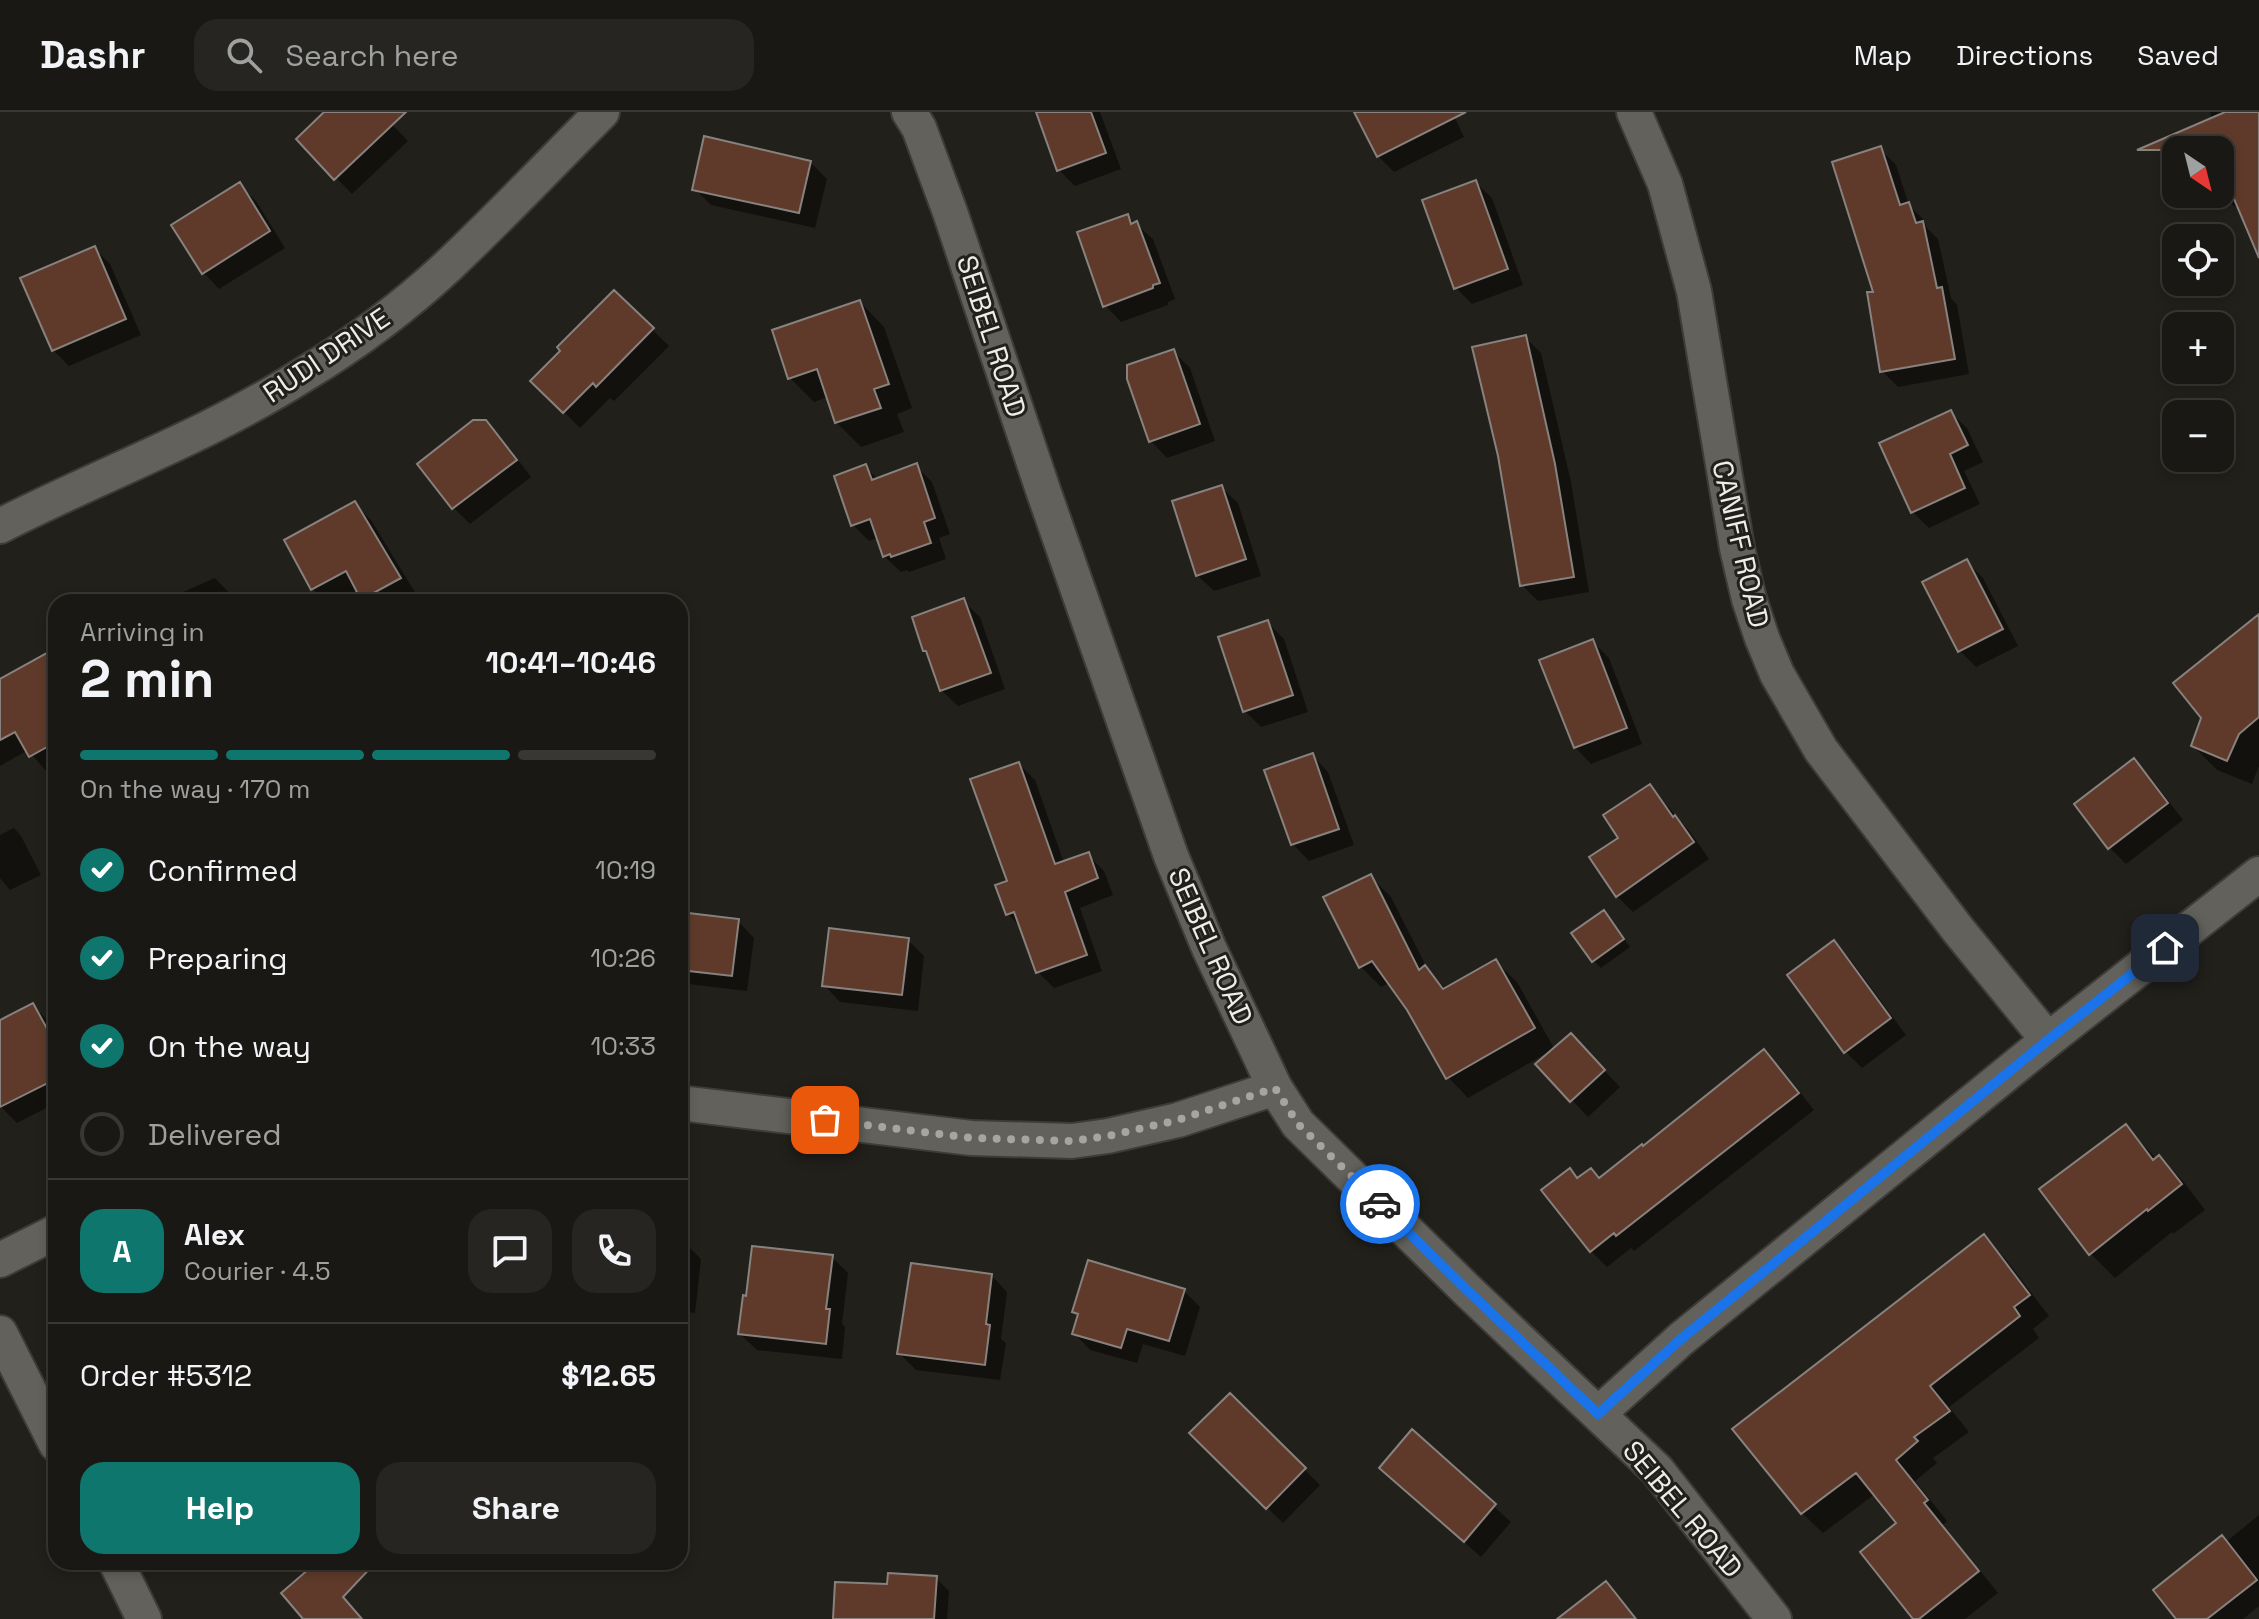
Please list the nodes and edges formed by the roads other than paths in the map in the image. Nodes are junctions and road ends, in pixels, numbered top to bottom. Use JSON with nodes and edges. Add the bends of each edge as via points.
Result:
{"nodes":[{"id":1,"x":602,"y":112,"type":"edge"},
{"id":2,"x":909,"y":112,"type":"edge"},
{"id":3,"x":1634,"y":112,"type":"edge"},
{"id":4,"x":0,"y":526,"type":"edge"},
{"id":5,"x":2259,"y":874,"type":"edge"},
{"id":6,"x":2048,"y":1040,"type":"junction"},
{"id":7,"x":1275,"y":1088,"type":"junction"},
{"id":8,"x":688,"y":1104,"type":"edge"},
{"id":9,"x":48,"y":1236,"type":"edge"},
{"id":10,"x":0,"y":1260,"type":"edge"},
{"id":11,"x":0,"y":1333,"type":"edge"},
{"id":12,"x":1598,"y":1414,"type":"junction"},
{"id":13,"x":48,"y":1428,"type":"edge"},
{"id":14,"x":120,"y":1570,"type":"edge"},
{"id":15,"x":144,"y":1619,"type":"edge"},
{"id":16,"x":1774,"y":1619,"type":"edge"}],
"edges":[{"from":1,"to":4,"type":"street","name":"RUDI DRIVE","via":[[446,268],[358,339],[227,418]]},
{"from":2,"to":7,"type":"street","name":"SEIBEL ROAD","via":[[950,212],[1171,856]]},
{"from":3,"to":6,"type":"street","name":"CANIFF ROAD","via":[[1665,184],[1694,291],[1737,548],[1753,612],[1777,674],[1821,750]]},
{"from":5,"to":6,"type":"street"},
{"from":6,"to":12,"type":"street","via":[[1681,1339]]},
{"from":7,"to":8,"type":"street","via":[[1178,1120],[1072,1141],[971,1138]]},
{"from":7,"to":12,"type":"street","name":"SEIBEL ROAD","via":[[1298,1124]]},
{"from":9,"to":10,"type":"street"},
{"from":11,"to":13,"type":"street"},
{"from":12,"to":16,"type":"street","name":"SEIBEL ROAD","via":[[1657,1470]]},
{"from":14,"to":15,"type":"street"}]}
